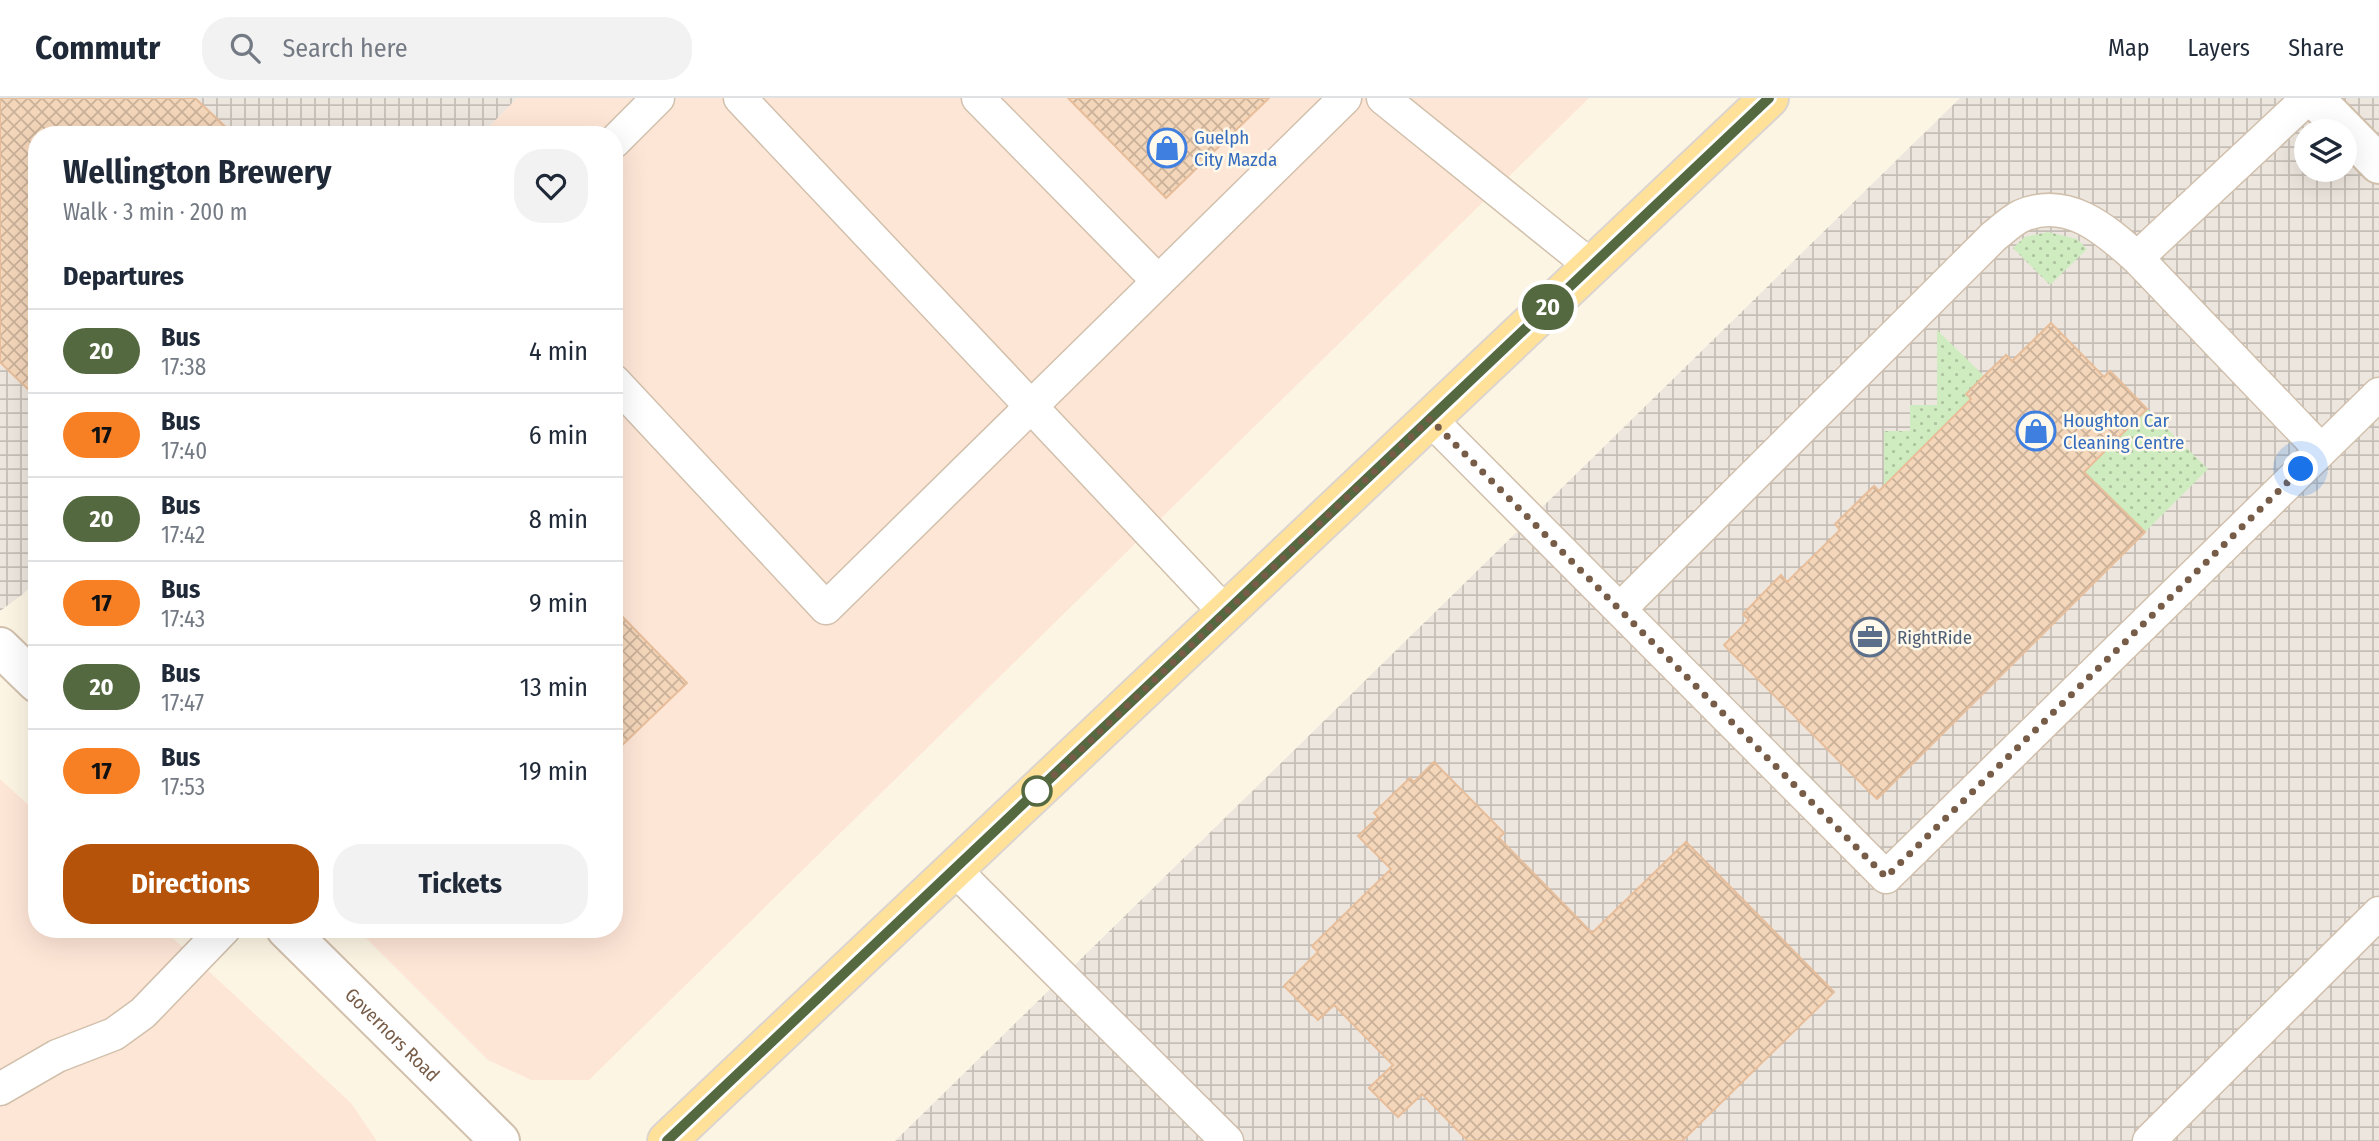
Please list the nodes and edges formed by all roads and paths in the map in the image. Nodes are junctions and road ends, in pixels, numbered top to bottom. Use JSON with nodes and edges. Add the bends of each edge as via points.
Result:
{"nodes":[{"id":1,"x":658,"y":98,"type":"edge"},
{"id":2,"x":740,"y":98,"type":"edge"},
{"id":3,"x":978,"y":98,"type":"edge"},
{"id":4,"x":1345,"y":98,"type":"edge"},
{"id":5,"x":1383,"y":98,"type":"edge"},
{"id":6,"x":1769,"y":98,"type":"edge"},
{"id":7,"x":2308,"y":98,"type":"edge"},
{"id":8,"x":2314,"y":98,"type":"edge"},
{"id":9,"x":623,"y":133,"type":"edge"},
{"id":10,"x":2379,"y":164,"type":"edge"},
{"id":11,"x":2137,"y":258,"type":"junction"},
{"id":12,"x":1591,"y":266,"type":"junction"},
{"id":13,"x":1158,"y":281,"type":"junction"},
{"id":14,"x":623,"y":391,"type":"edge"},
{"id":15,"x":2379,"y":394,"type":"edge"},
{"id":16,"x":1031,"y":406,"type":"junction"},
{"id":17,"x":1430,"y":419,"type":"junction"},
{"id":18,"x":2321,"y":450,"type":"junction"},
{"id":19,"x":1620,"y":609,"type":"junction"},
{"id":20,"x":1225,"y":612,"type":"junction"},
{"id":21,"x":0,"y":647,"type":"edge"},
{"id":22,"x":28,"y":674,"type":"edge"},
{"id":23,"x":954,"y":869,"type":"junction"},
{"id":24,"x":2379,"y":913,"type":"edge"},
{"id":25,"x":215,"y":938,"type":"edge"},
{"id":26,"x":295,"y":938,"type":"edge"},
{"id":27,"x":0,"y":1089,"type":"edge"},
{"id":28,"x":500,"y":1141,"type":"edge"},
{"id":29,"x":667,"y":1141,"type":"edge"},
{"id":30,"x":1227,"y":1141,"type":"edge"},
{"id":31,"x":2149,"y":1141,"type":"edge"}],
"edges":[{"from":1,"to":9,"type":"lane"},
{"from":2,"to":16,"type":"lane"},
{"from":3,"to":13,"type":"lane"},
{"from":4,"to":13,"type":"lane"},
{"from":5,"to":12,"type":"lane"},
{"from":6,"to":12,"type":"main road"},
{"from":7,"to":11,"type":"lane"},
{"from":8,"to":10,"type":"street"},
{"from":11,"to":18,"type":"lane"},
{"from":11,"to":19,"type":"lane","via":[[2106,230],[2080,216],[2050,210],[2020,216],[1994,236]]},
{"from":12,"to":17,"type":"main road"},
{"from":13,"to":16,"type":"lane"},
{"from":14,"to":16,"type":"lane","via":[[825,608]]},
{"from":15,"to":18,"type":"lane"},
{"from":16,"to":20,"type":"lane"},
{"from":17,"to":19,"type":"lane"},
{"from":17,"to":20,"type":"main road"},
{"from":18,"to":19,"type":"lane","via":[[1886,877]]},
{"from":20,"to":23,"type":"main road"},
{"from":21,"to":22,"type":"street"},
{"from":23,"to":29,"type":"main road"},
{"from":23,"to":30,"type":"lane"},
{"from":24,"to":31,"type":"lane"},
{"from":25,"to":27,"type":"lane","via":[[143,1013],[114,1034],[57,1056]]},
{"from":26,"to":28,"type":"street","name":"Governors Road"}]}
